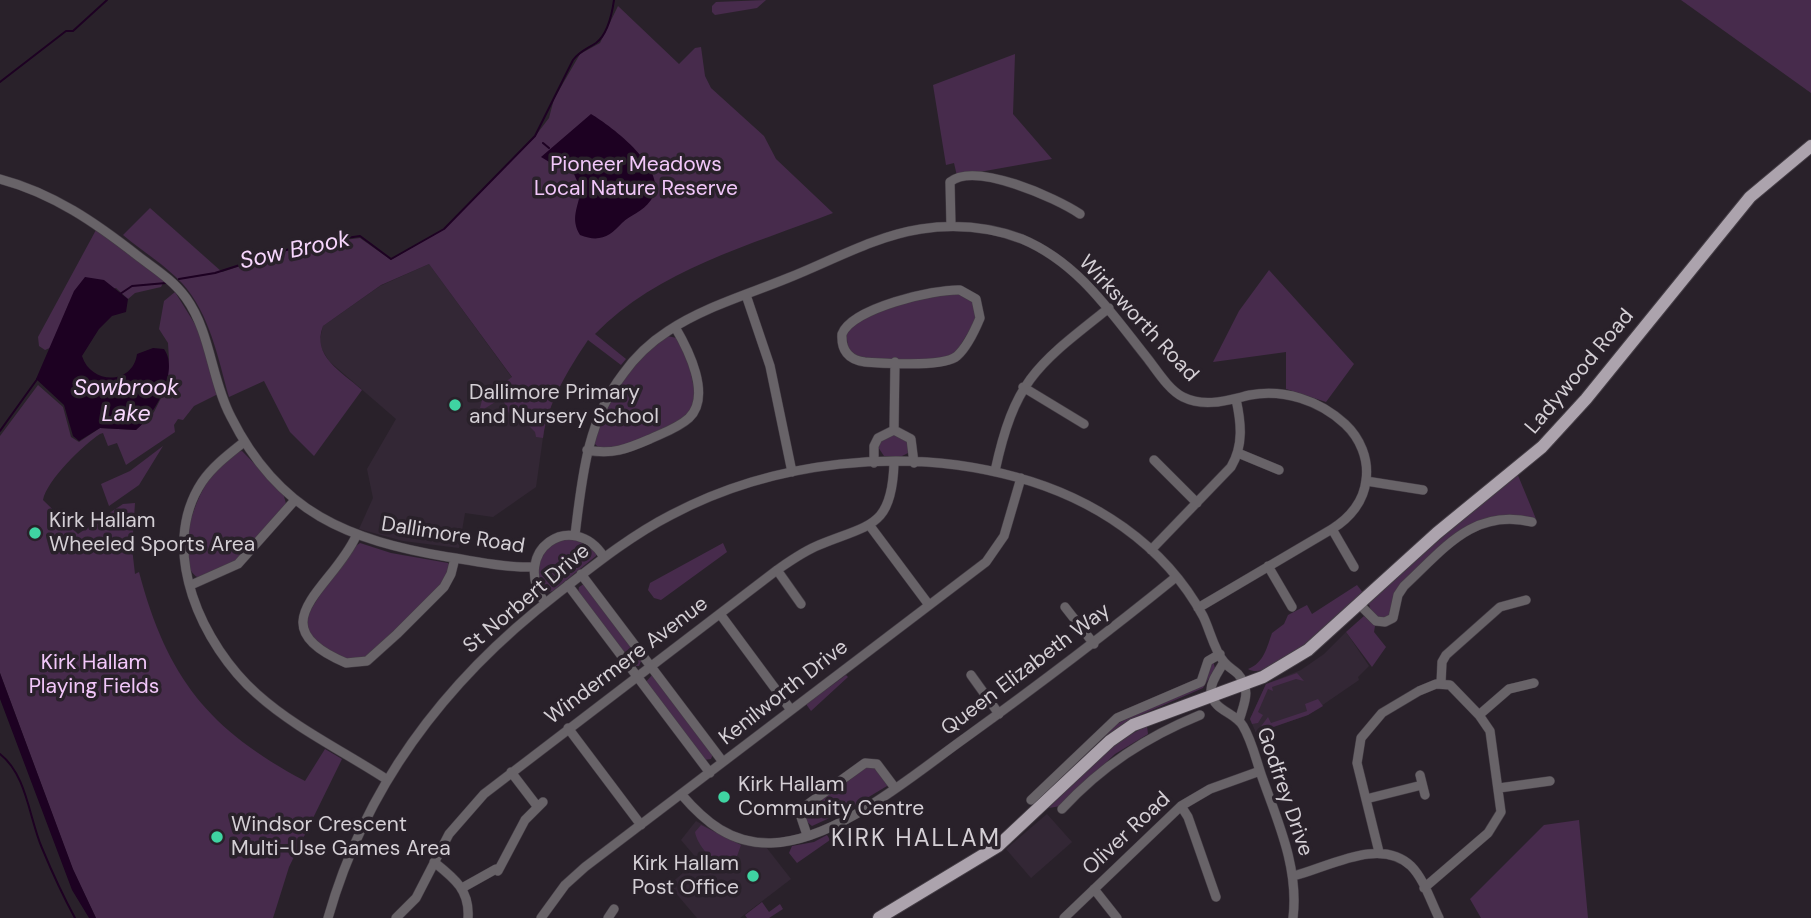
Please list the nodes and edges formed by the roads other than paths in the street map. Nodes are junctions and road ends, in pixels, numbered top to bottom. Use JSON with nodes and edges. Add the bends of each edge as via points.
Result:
{"nodes":[{"id":1,"x":1811,"y":146,"type":"edge"},
{"id":2,"x":0,"y":179,"type":"edge"},
{"id":3,"x":1080,"y":214,"type":"dead end"},
{"id":4,"x":951,"y":226,"type":"junction"},
{"id":5,"x":746,"y":295,"type":"junction"},
{"id":6,"x":1108,"y":308,"type":"junction"},
{"id":7,"x":675,"y":327,"type":"junction"},
{"id":8,"x":895,"y":362,"type":"junction"},
{"id":9,"x":1023,"y":387,"type":"junction"},
{"id":10,"x":1236,"y":399,"type":"junction"},
{"id":11,"x":1084,"y":424,"type":"dead end"},
{"id":12,"x":894,"y":430,"type":"junction"},
{"id":13,"x":244,"y":442,"type":"junction"},
{"id":14,"x":587,"y":450,"type":"junction"},
{"id":15,"x":1238,"y":453,"type":"junction"},
{"id":16,"x":1154,"y":460,"type":"dead end"},
{"id":17,"x":874,"y":463,"type":"junction"},
{"id":18,"x":894,"y":463,"type":"junction"},
{"id":19,"x":914,"y":463,"type":"junction"},
{"id":20,"x":1279,"y":470,"type":"dead end"},
{"id":21,"x":995,"y":471,"type":"junction"},
{"id":22,"x":792,"y":472,"type":"junction"},
{"id":23,"x":1021,"y":478,"type":"junction"},
{"id":24,"x":1366,"y":481,"type":"junction"},
{"id":25,"x":1423,"y":490,"type":"dead end"},
{"id":26,"x":295,"y":500,"type":"junction"},
{"id":27,"x":1197,"y":503,"type":"junction"},
{"id":28,"x":1532,"y":522,"type":"dead end"},
{"id":29,"x":870,"y":526,"type":"junction"},
{"id":30,"x":1332,"y":529,"type":"junction"},
{"id":31,"x":575,"y":535,"type":"junction"},
{"id":32,"x":356,"y":536,"type":"junction"},
{"id":33,"x":1151,"y":550,"type":"junction"},
{"id":34,"x":604,"y":557,"type":"junction"},
{"id":35,"x":455,"y":558,"type":"junction"},
{"id":36,"x":1268,"y":566,"type":"junction"},
{"id":37,"x":1354,"y":566,"type":"dead end"},
{"id":38,"x":532,"y":567,"type":"junction"},
{"id":39,"x":777,"y":570,"type":"junction"},
{"id":40,"x":581,"y":574,"type":"junction"},
{"id":41,"x":1176,"y":577,"type":"junction"},
{"id":42,"x":191,"y":584,"type":"junction"},
{"id":43,"x":568,"y":584,"type":"junction"},
{"id":44,"x":1526,"y":600,"type":"dead end"},
{"id":45,"x":545,"y":603,"type":"junction"},
{"id":46,"x":802,"y":604,"type":"dead end"},
{"id":47,"x":1359,"y":604,"type":"junction"},
{"id":48,"x":929,"y":606,"type":"junction"},
{"id":49,"x":1065,"y":607,"type":"dead end"},
{"id":50,"x":1292,"y":607,"type":"dead end"},
{"id":51,"x":1198,"y":608,"type":"junction"},
{"id":52,"x":720,"y":614,"type":"junction"},
{"id":53,"x":1094,"y":644,"type":"junction"},
{"id":54,"x":1222,"y":658,"type":"junction"},
{"id":55,"x":650,"y":666,"type":"junction"},
{"id":56,"x":971,"y":675,"type":"dead end"},
{"id":57,"x":637,"y":676,"type":"junction"},
{"id":58,"x":1441,"y":683,"type":"junction"},
{"id":59,"x":1534,"y":683,"type":"dead end"},
{"id":60,"x":1245,"y":684,"type":"junction"},
{"id":61,"x":1212,"y":695,"type":"junction"},
{"id":62,"x":791,"y":710,"type":"junction"},
{"id":63,"x":999,"y":714,"type":"junction"},
{"id":64,"x":1479,"y":715,"type":"junction"},
{"id":65,"x":1153,"y":716,"type":"junction"},
{"id":66,"x":1197,"y":720,"type":"dead end"},
{"id":67,"x":1240,"y":721,"type":"junction"},
{"id":68,"x":568,"y":727,"type":"junction"},
{"id":69,"x":1161,"y":732,"type":"junction"},
{"id":70,"x":723,"y":762,"type":"junction"},
{"id":71,"x":1260,"y":771,"type":"junction"},
{"id":72,"x":511,"y":772,"type":"junction"},
{"id":73,"x":710,"y":773,"type":"junction"},
{"id":74,"x":1420,"y":775,"type":"dead end"},
{"id":75,"x":386,"y":779,"type":"junction"},
{"id":76,"x":1550,"y":781,"type":"dead end"},
{"id":77,"x":895,"y":788,"type":"junction"},
{"id":78,"x":1499,"y":788,"type":"junction"},
{"id":79,"x":681,"y":794,"type":"junction"},
{"id":80,"x":1033,"y":795,"type":"dead end"},
{"id":81,"x":1366,"y":799,"type":"junction"},
{"id":82,"x":1181,"y":806,"type":"junction"},
{"id":83,"x":1067,"y":807,"type":"dead end"},
{"id":84,"x":640,"y":825,"type":"junction"},
{"id":85,"x":807,"y":835,"type":"junction"},
{"id":86,"x":1379,"y":852,"type":"junction"},
{"id":87,"x":434,"y":862,"type":"junction"},
{"id":88,"x":1293,"y":876,"type":"junction"},
{"id":89,"x":462,"y":888,"type":"junction"},
{"id":90,"x":1424,"y":888,"type":"junction"},
{"id":91,"x":1094,"y":889,"type":"junction"},
{"id":92,"x":1211,"y":893,"type":"dead end"},
{"id":93,"x":614,"y":909,"type":"dead end"},
{"id":94,"x":328,"y":918,"type":"edge"},
{"id":95,"x":396,"y":918,"type":"edge"},
{"id":96,"x":468,"y":918,"type":"edge"},
{"id":97,"x":541,"y":918,"type":"edge"},
{"id":98,"x":608,"y":918,"type":"edge"},
{"id":99,"x":879,"y":918,"type":"edge"},
{"id":100,"x":1064,"y":918,"type":"edge"},
{"id":101,"x":1117,"y":918,"type":"edge"},
{"id":102,"x":1293,"y":918,"type":"edge"},
{"id":103,"x":1439,"y":918,"type":"edge"}],
"edges":[{"from":1,"to":47,"type":"main road","name":"Ladywood Road","via":[[1750,197],[1542,447],[1476,499]]},
{"from":2,"to":13,"type":"street","name":"Dallimore Road","via":[[90,219],[175,285],[203,331],[223,398]]},
{"from":3,"to":4,"type":"street","via":[[1052,192],[1014,183],[953,179]]},
{"from":4,"to":5,"type":"street","name":"Wirksworth Road","via":[[902,233]]},
{"from":4,"to":6,"type":"street","name":"Wirksworth Road","via":[[998,232],[1041,249],[1072,270]]},
{"from":5,"to":7,"type":"street","name":"Wirksworth Road"},
{"from":5,"to":22,"type":"street","via":[[770,366]]},
{"from":6,"to":9,"type":"street","via":[[1047,358]]},
{"from":6,"to":10,"type":"street","name":"Wirksworth Road","via":[[1177,393],[1205,402]]},
{"from":7,"to":14,"type":"street","name":"Wirksworth Road","via":[[643,351],[621,376],[600,412]]},
{"from":7,"to":14,"type":"street","via":[[689,355],[697,389],[691,415],[674,428],[619,452]]},
{"from":8,"to":8,"type":"street","via":[[850,358],[842,345],[846,327],[929,293],[960,290],[976,299],[980,318],[956,356],[938,362]]},
{"from":8,"to":12,"type":"street"},
{"from":9,"to":11,"type":"street"},
{"from":9,"to":21,"type":"street","via":[[1008,420]]},
{"from":10,"to":15,"type":"street","via":[[1241,431]]},
{"from":10,"to":24,"type":"street","name":"Wirksworth Road","via":[[1262,394],[1292,396],[1329,411],[1355,435],[1364,456]]},
{"from":12,"to":17,"type":"street","via":[[878,438]]},
{"from":12,"to":19,"type":"street","via":[[911,439]]},
{"from":13,"to":26,"type":"street","name":"Dallimore Road"},
{"from":13,"to":42,"type":"street","via":[[209,473],[190,506],[184,540]]},
{"from":14,"to":31,"type":"street","name":"Wirksworth Road"},
{"from":15,"to":20,"type":"street"},
{"from":15,"to":27,"type":"street","via":[[1227,472]]},
{"from":16,"to":27,"type":"street"},
{"from":17,"to":18,"type":"street","name":"St Norbert Drive"},
{"from":17,"to":22,"type":"street","name":"St Norbert Drive"},
{"from":18,"to":19,"type":"street","name":"St Norbert Drive"},
{"from":18,"to":29,"type":"street","via":[[890,499]]},
{"from":19,"to":21,"type":"street","name":"St Norbert Drive"},
{"from":21,"to":23,"type":"street","name":"St Norbert Drive"},
{"from":22,"to":34,"type":"street","name":"St Norbert Drive","via":[[702,500]]},
{"from":23,"to":33,"type":"street","name":"St Norbert Drive","via":[[1082,500]]},
{"from":23,"to":48,"type":"street","name":"Kenilworth Drive","via":[[999,546],[986,562]]},
{"from":24,"to":25,"type":"street"},
{"from":24,"to":30,"type":"street","via":[[1356,508]]},
{"from":26,"to":32,"type":"street","name":"Dallimore Road"},
{"from":26,"to":42,"type":"street","via":[[238,564]]},
{"from":27,"to":33,"type":"street"},
{"from":28,"to":47,"type":"street","via":[[1492,519],[1460,535],[1404,586],[1389,621],[1376,621]]},
{"from":29,"to":39,"type":"street","name":"Windermere Avenue","via":[[818,546]]},
{"from":29,"to":48,"type":"street"},
{"from":30,"to":36,"type":"street"},
{"from":30,"to":37,"type":"street"},
{"from":31,"to":34,"type":"street","via":[[594,543]]},
{"from":31,"to":38,"type":"street","via":[[551,541]]},
{"from":32,"to":35,"type":"street","name":"Dallimore Road"},
{"from":32,"to":35,"type":"street","via":[[302,619],[302,629],[310,640],[346,663],[367,661],[397,634],[444,587]]},
{"from":33,"to":41,"type":"street","name":"St Norbert Drive"},
{"from":34,"to":40,"type":"street","name":"St Norbert Drive"},
{"from":35,"to":38,"type":"street","name":"Dallimore Road"},
{"from":36,"to":50,"type":"street"},
{"from":36,"to":51,"type":"street"},
{"from":38,"to":45,"type":"street","via":[[534,584]]},
{"from":39,"to":46,"type":"street"},
{"from":39,"to":52,"type":"street","name":"Windermere Avenue"},
{"from":40,"to":43,"type":"street","name":"St Norbert Drive"},
{"from":40,"to":55,"type":"street"},
{"from":41,"to":51,"type":"street","name":"St Norbert Drive"},
{"from":41,"to":53,"type":"street","name":"Queen Elizabeth Way"},
{"from":42,"to":75,"type":"street","via":[[202,619],[221,654],[256,693],[291,721]]},
{"from":43,"to":45,"type":"street","name":"St Norbert Drive"},
{"from":43,"to":57,"type":"street"},
{"from":44,"to":58,"type":"street","via":[[1503,605],[1446,655]]},
{"from":45,"to":75,"type":"street","name":"St Norbert Drive","via":[[464,675]]},
{"from":47,"to":60,"type":"main road","name":"Ladywood Road","via":[[1299,656]]},
{"from":48,"to":62,"type":"street","name":"Kenilworth Drive"},
{"from":49,"to":53,"type":"street"},
{"from":51,"to":54,"type":"street","name":"St Norbert Drive"},
{"from":52,"to":55,"type":"street","name":"Windermere Avenue"},
{"from":52,"to":62,"type":"street"},
{"from":53,"to":63,"type":"street","name":"Queen Elizabeth Way"},
{"from":54,"to":60,"type":"street","name":"St Norbert Drive"},
{"from":54,"to":61,"type":"street"},
{"from":54,"to":80,"type":"street","via":[[1208,661],[1201,682],[1114,720]]},
{"from":55,"to":57,"type":"street","name":"Windermere Avenue"},
{"from":55,"to":70,"type":"street"},
{"from":56,"to":63,"type":"street"},
{"from":57,"to":68,"type":"street","name":"Windermere Avenue"},
{"from":57,"to":73,"type":"street"},
{"from":58,"to":64,"type":"street","via":[[1457,690]]},
{"from":58,"to":81,"type":"street","via":[[1425,687],[1389,709],[1366,730],[1357,756]]},
{"from":59,"to":64,"type":"street","via":[[1509,689]]},
{"from":60,"to":61,"type":"main road","name":"Ladywood Road"},
{"from":60,"to":67,"type":"street","name":"Godfrey Drive","via":[[1248,690]]},
{"from":61,"to":65,"type":"main road","name":"Ladywood Road"},
{"from":61,"to":67,"type":"street","name":"Godfrey Drive","via":[[1220,708]]},
{"from":62,"to":70,"type":"street","name":"Kenilworth Drive"},
{"from":63,"to":77,"type":"street","name":"Queen Elizabeth Way"},
{"from":64,"to":78,"type":"street","via":[[1492,738]]},
{"from":65,"to":69,"type":"street"},
{"from":65,"to":99,"type":"main road","name":"Ladywood Road","via":[[1110,741],[998,846]]},
{"from":66,"to":69,"type":"street"},
{"from":67,"to":71,"type":"street","name":"Godfrey Drive"},
{"from":68,"to":72,"type":"street","name":"Windermere Avenue"},
{"from":68,"to":84,"type":"street"},
{"from":69,"to":83,"type":"street","via":[[1118,757]]},
{"from":70,"to":73,"type":"street","name":"Kenilworth Drive"},
{"from":71,"to":82,"type":"street","name":"Oliver Road","via":[[1210,789]]},
{"from":71,"to":88,"type":"street","name":"Godfrey Drive"},
{"from":72,"to":87,"type":"street","name":"Windermere Avenue","via":[[468,810]]},
{"from":72,"to":89,"type":"street","via":[[540,804],[497,869]]},
{"from":73,"to":79,"type":"street","name":"Kenilworth Drive"},
{"from":74,"to":81,"type":"street","via":[[1424,790]]},
{"from":75,"to":94,"type":"street","name":"St Norbert Drive","via":[[350,853]]},
{"from":76,"to":78,"type":"street"},
{"from":77,"to":85,"type":"street","name":"Queen Elizabeth Way"},
{"from":77,"to":85,"type":"street","via":[[877,764],[865,763],[804,807],[801,817]]},
{"from":78,"to":90,"type":"street","via":[[1501,812],[1495,825]]},
{"from":79,"to":84,"type":"street","name":"Kenilworth Drive"},
{"from":79,"to":85,"type":"street","name":"Queen Elizabeth Way","via":[[703,818],[733,836],[770,843]]},
{"from":81,"to":86,"type":"street"},
{"from":82,"to":91,"type":"street","name":"Oliver Road"},
{"from":82,"to":92,"type":"street"},
{"from":84,"to":97,"type":"street","name":"Kenilworth Drive","via":[[572,878]]},
{"from":86,"to":88,"type":"street"},
{"from":86,"to":90,"type":"street","via":[[1405,861]]},
{"from":87,"to":89,"type":"street"},
{"from":87,"to":95,"type":"street","name":"Windermere Avenue","via":[[416,898]]},
{"from":88,"to":102,"type":"street","name":"Godfrey Drive"},
{"from":89,"to":96,"type":"street"},
{"from":90,"to":103,"type":"street"},
{"from":91,"to":100,"type":"street","name":"Oliver Road"},
{"from":91,"to":101,"type":"street"},
{"from":93,"to":98,"type":"street"}]}
